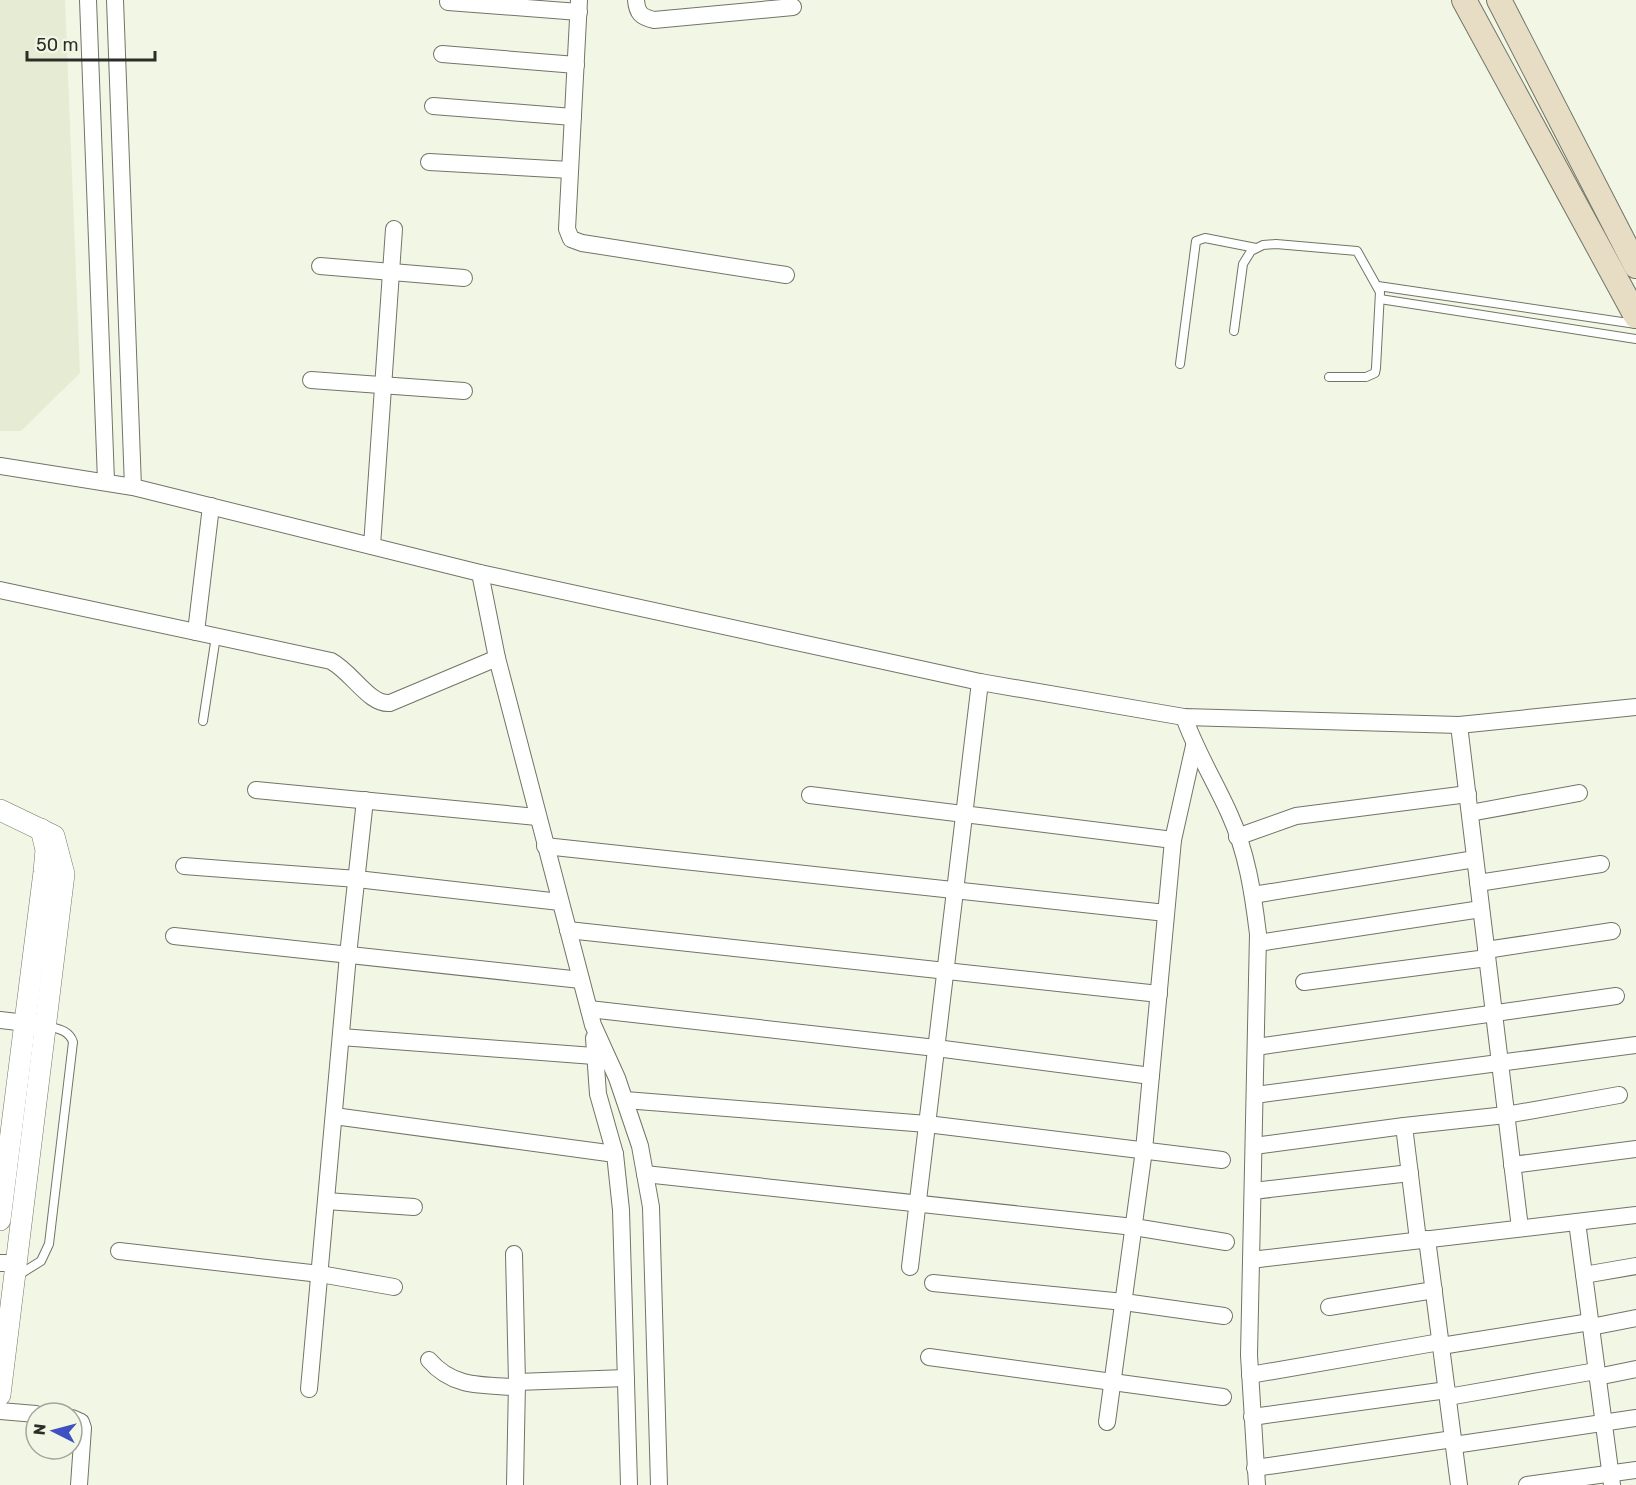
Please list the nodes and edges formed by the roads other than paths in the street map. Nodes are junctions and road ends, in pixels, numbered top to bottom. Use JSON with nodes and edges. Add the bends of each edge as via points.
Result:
{"nodes":[{"id":1,"x":88,"y":0,"type":"edge"},
{"id":2,"x":115,"y":0,"type":"edge"},
{"id":3,"x":636,"y":0,"type":"edge"},
{"id":4,"x":1464,"y":0,"type":"edge"},
{"id":5,"x":1500,"y":0,"type":"edge"},
{"id":6,"x":448,"y":2,"type":"dead end"},
{"id":7,"x":579,"y":6,"type":"edge"},
{"id":8,"x":793,"y":7,"type":"dead end"},
{"id":9,"x":442,"y":54,"type":"dead end"},
{"id":10,"x":576,"y":65,"type":"junction"},
{"id":11,"x":433,"y":106,"type":"dead end"},
{"id":12,"x":573,"y":117,"type":"junction"},
{"id":13,"x":429,"y":162,"type":"dead end"},
{"id":14,"x":570,"y":170,"type":"junction"},
{"id":15,"x":394,"y":229,"type":"dead end"},
{"id":16,"x":1256,"y":248,"type":"junction"},
{"id":17,"x":320,"y":266,"type":"dead end"},
{"id":18,"x":1636,"y":266,"type":"edge"},
{"id":19,"x":391,"y":274,"type":"junction"},
{"id":20,"x":786,"y":275,"type":"dead end"},
{"id":21,"x":464,"y":278,"type":"dead end"},
{"id":22,"x":1378,"y":286,"type":"junction"},
{"id":23,"x":1380,"y":299,"type":"junction"},
{"id":24,"x":1636,"y":316,"type":"edge"},
{"id":25,"x":1636,"y":324,"type":"edge"},
{"id":26,"x":1233,"y":331,"type":"dead end"},
{"id":27,"x":1636,"y":339,"type":"edge"},
{"id":28,"x":1180,"y":363,"type":"dead end"},
{"id":29,"x":1329,"y":377,"type":"dead end"},
{"id":30,"x":311,"y":380,"type":"dead end"},
{"id":31,"x":383,"y":384,"type":"junction"},
{"id":32,"x":464,"y":391,"type":"dead end"},
{"id":33,"x":0,"y":466,"type":"edge"},
{"id":34,"x":106,"y":481,"type":"junction"},
{"id":35,"x":133,"y":487,"type":"junction"},
{"id":36,"x":211,"y":506,"type":"junction"},
{"id":37,"x":372,"y":546,"type":"junction"},
{"id":38,"x":480,"y":573,"type":"junction"},
{"id":39,"x":0,"y":590,"type":"edge"},
{"id":40,"x":196,"y":632,"type":"junction"},
{"id":41,"x":216,"y":636,"type":"junction"},
{"id":42,"x":497,"y":658,"type":"junction"},
{"id":43,"x":980,"y":682,"type":"junction"},
{"id":44,"x":1636,"y":707,"type":"edge"},
{"id":45,"x":1184,"y":717,"type":"junction"},
{"id":46,"x":203,"y":720,"type":"dead end"},
{"id":47,"x":1459,"y":725,"type":"junction"},
{"id":48,"x":1194,"y":746,"type":"junction"},
{"id":49,"x":256,"y":790,"type":"dead end"},
{"id":50,"x":1579,"y":793,"type":"dead end"},
{"id":51,"x":1468,"y":794,"type":"junction"},
{"id":52,"x":810,"y":795,"type":"dead end"},
{"id":53,"x":365,"y":800,"type":"junction"},
{"id":54,"x":0,"y":810,"type":"edge"},
{"id":55,"x":1470,"y":813,"type":"junction"},
{"id":56,"x":964,"y":815,"type":"junction"},
{"id":57,"x":537,"y":817,"type":"junction"},
{"id":58,"x":1237,"y":837,"type":"junction"},
{"id":59,"x":1173,"y":840,"type":"junction"},
{"id":60,"x":545,"y":846,"type":"junction"},
{"id":61,"x":1475,"y":859,"type":"junction"},
{"id":62,"x":1601,"y":864,"type":"dead end"},
{"id":63,"x":184,"y":866,"type":"dead end"},
{"id":64,"x":357,"y":879,"type":"junction"},
{"id":65,"x":1478,"y":883,"type":"junction"},
{"id":66,"x":955,"y":890,"type":"junction"},
{"id":67,"x":1253,"y":895,"type":"junction"},
{"id":68,"x":560,"y":902,"type":"junction"},
{"id":69,"x":1481,"y":909,"type":"junction"},
{"id":70,"x":1166,"y":913,"type":"junction"},
{"id":71,"x":568,"y":930,"type":"junction"},
{"id":72,"x":1612,"y":932,"type":"dead end"},
{"id":73,"x":174,"y":936,"type":"dead end"},
{"id":74,"x":1258,"y":943,"type":"junction"},
{"id":75,"x":1487,"y":954,"type":"junction"},
{"id":76,"x":348,"y":955,"type":"junction"},
{"id":77,"x":945,"y":970,"type":"junction"},
{"id":78,"x":581,"y":980,"type":"junction"},
{"id":79,"x":1305,"y":982,"type":"dead end"},
{"id":80,"x":1159,"y":994,"type":"junction"},
{"id":81,"x":1617,"y":996,"type":"dead end"},
{"id":82,"x":589,"y":1009,"type":"junction"},
{"id":83,"x":1494,"y":1012,"type":"junction"},
{"id":84,"x":0,"y":1020,"type":"edge"},
{"id":85,"x":36,"y":1024,"type":"junction"},
{"id":86,"x":340,"y":1037,"type":"junction"},
{"id":87,"x":1636,"y":1045,"type":"edge"},
{"id":88,"x":1256,"y":1047,"type":"junction"},
{"id":89,"x":936,"y":1048,"type":"junction"},
{"id":90,"x":602,"y":1057,"type":"junction"},
{"id":91,"x":1500,"y":1062,"type":"junction"},
{"id":92,"x":1151,"y":1076,"type":"junction"},
{"id":93,"x":1255,"y":1095,"type":"junction"},
{"id":94,"x":1619,"y":1095,"type":"dead end"},
{"id":95,"x":625,"y":1100,"type":"junction"},
{"id":96,"x":1506,"y":1115,"type":"junction"},
{"id":97,"x":334,"y":1116,"type":"junction"},
{"id":98,"x":927,"y":1124,"type":"junction"},
{"id":99,"x":1404,"y":1126,"type":"junction"},
{"id":100,"x":1254,"y":1146,"type":"junction"},
{"id":101,"x":1636,"y":1149,"type":"edge"},
{"id":102,"x":1144,"y":1150,"type":"junction"},
{"id":103,"x":615,"y":1154,"type":"junction"},
{"id":104,"x":1222,"y":1161,"type":"dead end"},
{"id":105,"x":1512,"y":1165,"type":"junction"},
{"id":106,"x":1410,"y":1173,"type":"junction"},
{"id":107,"x":645,"y":1174,"type":"junction"},
{"id":108,"x":1252,"y":1191,"type":"junction"},
{"id":109,"x":326,"y":1201,"type":"junction"},
{"id":110,"x":917,"y":1204,"type":"junction"},
{"id":111,"x":414,"y":1207,"type":"dead end"},
{"id":112,"x":1636,"y":1215,"type":"edge"},
{"id":113,"x":0,"y":1219,"type":"edge"},
{"id":114,"x":1576,"y":1222,"type":"junction"},
{"id":115,"x":1134,"y":1227,"type":"junction"},
{"id":116,"x":1520,"y":1228,"type":"junction"},
{"id":117,"x":1422,"y":1239,"type":"junction"},
{"id":118,"x":1226,"y":1242,"type":"dead end"},
{"id":119,"x":119,"y":1251,"type":"dead end"},
{"id":120,"x":514,"y":1254,"type":"dead end"},
{"id":121,"x":1251,"y":1260,"type":"junction"},
{"id":122,"x":1636,"y":1266,"type":"edge"},
{"id":123,"x":910,"y":1267,"type":"dead end"},
{"id":124,"x":10,"y":1268,"type":"edge"},
{"id":125,"x":320,"y":1274,"type":"junction"},
{"id":126,"x":1584,"y":1275,"type":"junction"},
{"id":127,"x":933,"y":1282,"type":"dead end"},
{"id":128,"x":394,"y":1287,"type":"dead end"},
{"id":129,"x":1434,"y":1290,"type":"junction"},
{"id":130,"x":1124,"y":1302,"type":"junction"},
{"id":131,"x":1329,"y":1307,"type":"dead end"},
{"id":132,"x":1224,"y":1316,"type":"dead end"},
{"id":133,"x":1636,"y":1318,"type":"edge"},
{"id":134,"x":1590,"y":1325,"type":"junction"},
{"id":135,"x":1441,"y":1344,"type":"junction"},
{"id":136,"x":929,"y":1357,"type":"dead end"},
{"id":137,"x":429,"y":1360,"type":"dead end"},
{"id":138,"x":1636,"y":1370,"type":"edge"},
{"id":139,"x":1597,"y":1374,"type":"junction"},
{"id":140,"x":1250,"y":1375,"type":"junction"},
{"id":141,"x":626,"y":1378,"type":"junction"},
{"id":142,"x":1113,"y":1383,"type":"junction"},
{"id":143,"x":517,"y":1385,"type":"junction"},
{"id":144,"x":309,"y":1389,"type":"dead end"},
{"id":145,"x":1447,"y":1393,"type":"junction"},
{"id":146,"x":0,"y":1395,"type":"edge"},
{"id":147,"x":1223,"y":1397,"type":"dead end"},
{"id":148,"x":0,"y":1411,"type":"edge"},
{"id":149,"x":24,"y":1413,"type":"edge"},
{"id":150,"x":1252,"y":1417,"type":"junction"},
{"id":151,"x":1636,"y":1419,"type":"edge"},
{"id":152,"x":1107,"y":1422,"type":"dead end"},
{"id":153,"x":1603,"y":1423,"type":"junction"},
{"id":154,"x":1454,"y":1442,"type":"junction"},
{"id":155,"x":81,"y":1461,"type":"edge"},
{"id":156,"x":1255,"y":1468,"type":"junction"},
{"id":157,"x":1636,"y":1470,"type":"edge"},
{"id":158,"x":1611,"y":1479,"type":"edge"},
{"id":159,"x":79,"y":1485,"type":"edge"},
{"id":160,"x":515,"y":1485,"type":"edge"},
{"id":161,"x":629,"y":1485,"type":"edge"},
{"id":162,"x":659,"y":1485,"type":"edge"},
{"id":163,"x":1257,"y":1485,"type":"edge"},
{"id":164,"x":1459,"y":1485,"type":"edge"},
{"id":165,"x":1527,"y":1485,"type":"edge"}],
"edges":[{"from":1,"to":34,"type":"street"},
{"from":2,"to":35,"type":"street"},
{"from":3,"to":8,"type":"street","via":[[643,18],[654,20]]},
{"from":4,"to":24,"type":"main road"},
{"from":5,"to":18,"type":"main road"},
{"from":6,"to":7,"type":"street"},
{"from":7,"to":10,"type":"street"},
{"from":9,"to":10,"type":"street"},
{"from":10,"to":12,"type":"street"},
{"from":11,"to":12,"type":"street"},
{"from":12,"to":14,"type":"street"},
{"from":13,"to":14,"type":"street"},
{"from":14,"to":20,"type":"street","via":[[567,229],[571,239]]},
{"from":15,"to":19,"type":"street"},
{"from":16,"to":22,"type":"lane","via":[[1276,244],[1357,250]]},
{"from":16,"to":26,"type":"lane","via":[[1243,264]]},
{"from":16,"to":28,"type":"lane","via":[[1205,238],[1196,241]]},
{"from":17,"to":19,"type":"street"},
{"from":19,"to":21,"type":"street"},
{"from":19,"to":31,"type":"street"},
{"from":22,"to":23,"type":"lane"},
{"from":22,"to":25,"type":"lane"},
{"from":23,"to":27,"type":"lane"},
{"from":23,"to":29,"type":"lane","via":[[1375,373],[1366,377]]},
{"from":30,"to":31,"type":"street"},
{"from":31,"to":32,"type":"street"},
{"from":31,"to":37,"type":"street"},
{"from":33,"to":34,"type":"street"},
{"from":34,"to":35,"type":"street"},
{"from":35,"to":36,"type":"street"},
{"from":36,"to":37,"type":"street"},
{"from":36,"to":40,"type":"street"},
{"from":37,"to":38,"type":"street"},
{"from":38,"to":42,"type":"street"},
{"from":38,"to":43,"type":"street"},
{"from":39,"to":40,"type":"street"},
{"from":40,"to":41,"type":"street"},
{"from":41,"to":42,"type":"street","via":[[331,662],[345,669],[381,704]]},
{"from":41,"to":46,"type":"lane"},
{"from":42,"to":57,"type":"street"},
{"from":43,"to":45,"type":"street"},
{"from":43,"to":56,"type":"street"},
{"from":44,"to":47,"type":"street"},
{"from":45,"to":47,"type":"street"},
{"from":45,"to":48,"type":"street"},
{"from":47,"to":51,"type":"street"},
{"from":48,"to":58,"type":"street","via":[[1230,814]]},
{"from":48,"to":59,"type":"street"},
{"from":49,"to":53,"type":"street"},
{"from":50,"to":55,"type":"street"},
{"from":51,"to":55,"type":"street"},
{"from":51,"to":58,"type":"street","via":[[1296,816]]},
{"from":52,"to":56,"type":"street"},
{"from":53,"to":57,"type":"street"},
{"from":53,"to":64,"type":"street"},
{"from":54,"to":85,"type":"street","via":[[54,836],[64,874]]},
{"from":55,"to":61,"type":"street"},
{"from":56,"to":59,"type":"street"},
{"from":56,"to":66,"type":"street"},
{"from":57,"to":60,"type":"street"},
{"from":58,"to":67,"type":"street"},
{"from":59,"to":70,"type":"street"},
{"from":60,"to":66,"type":"street"},
{"from":60,"to":68,"type":"street"},
{"from":61,"to":65,"type":"street"},
{"from":61,"to":67,"type":"street"},
{"from":62,"to":65,"type":"street"},
{"from":63,"to":64,"type":"street"},
{"from":64,"to":68,"type":"street"},
{"from":64,"to":76,"type":"street"},
{"from":65,"to":69,"type":"street"},
{"from":66,"to":70,"type":"street"},
{"from":66,"to":77,"type":"street"},
{"from":67,"to":74,"type":"street"},
{"from":68,"to":71,"type":"street"},
{"from":69,"to":74,"type":"street"},
{"from":69,"to":75,"type":"street"},
{"from":70,"to":80,"type":"street"},
{"from":71,"to":77,"type":"street"},
{"from":71,"to":78,"type":"street"},
{"from":72,"to":75,"type":"street"},
{"from":73,"to":76,"type":"street"},
{"from":74,"to":88,"type":"street"},
{"from":75,"to":79,"type":"street"},
{"from":75,"to":83,"type":"street"},
{"from":76,"to":78,"type":"street"},
{"from":76,"to":86,"type":"street"},
{"from":77,"to":80,"type":"street"},
{"from":77,"to":89,"type":"street"},
{"from":78,"to":82,"type":"street"},
{"from":80,"to":92,"type":"street"},
{"from":81,"to":83,"type":"street"},
{"from":82,"to":89,"type":"street"},
{"from":82,"to":90,"type":"street"},
{"from":83,"to":88,"type":"street"},
{"from":83,"to":91,"type":"street"},
{"from":84,"to":85,"type":"street"},
{"from":85,"to":113,"type":"street"},
{"from":85,"to":124,"type":"street"},
{"from":85,"to":124,"type":"lane","via":[[62,1029],[73,1042],[46,1254],[41,1261]]},
{"from":86,"to":90,"type":"street"},
{"from":86,"to":97,"type":"street"},
{"from":87,"to":91,"type":"street"},
{"from":88,"to":93,"type":"street"},
{"from":89,"to":92,"type":"street"},
{"from":89,"to":98,"type":"street"},
{"from":90,"to":95,"type":"street"},
{"from":90,"to":103,"type":"street","via":[[598,1094]]},
{"from":91,"to":93,"type":"street"},
{"from":91,"to":96,"type":"street"},
{"from":92,"to":102,"type":"street"},
{"from":93,"to":100,"type":"street"},
{"from":94,"to":96,"type":"street"},
{"from":95,"to":98,"type":"street"},
{"from":95,"to":107,"type":"street"},
{"from":96,"to":99,"type":"street"},
{"from":96,"to":105,"type":"street"},
{"from":97,"to":103,"type":"street"},
{"from":97,"to":109,"type":"street"},
{"from":98,"to":102,"type":"street"},
{"from":98,"to":110,"type":"street"},
{"from":99,"to":100,"type":"street"},
{"from":99,"to":106,"type":"street"},
{"from":100,"to":108,"type":"street"},
{"from":101,"to":105,"type":"street"},
{"from":102,"to":104,"type":"street"},
{"from":102,"to":115,"type":"street"},
{"from":103,"to":141,"type":"street","via":[[621,1210]]},
{"from":105,"to":116,"type":"street"},
{"from":106,"to":108,"type":"street"},
{"from":106,"to":117,"type":"street"},
{"from":107,"to":110,"type":"street"},
{"from":107,"to":162,"type":"street","via":[[651,1207]]},
{"from":108,"to":121,"type":"street"},
{"from":109,"to":111,"type":"street"},
{"from":109,"to":125,"type":"street"},
{"from":110,"to":115,"type":"street"},
{"from":110,"to":123,"type":"street"},
{"from":112,"to":114,"type":"street"},
{"from":114,"to":116,"type":"street"},
{"from":114,"to":126,"type":"street"},
{"from":115,"to":118,"type":"street"},
{"from":115,"to":130,"type":"street"},
{"from":116,"to":117,"type":"street"},
{"from":117,"to":121,"type":"street"},
{"from":117,"to":129,"type":"street"},
{"from":119,"to":125,"type":"street"},
{"from":120,"to":143,"type":"street"},
{"from":121,"to":140,"type":"street"},
{"from":122,"to":126,"type":"street"},
{"from":124,"to":146,"type":"street"},
{"from":125,"to":128,"type":"street"},
{"from":125,"to":144,"type":"street"},
{"from":126,"to":134,"type":"street"},
{"from":127,"to":130,"type":"street"},
{"from":129,"to":131,"type":"street"},
{"from":129,"to":135,"type":"street"},
{"from":130,"to":132,"type":"street"},
{"from":130,"to":142,"type":"street"},
{"from":133,"to":134,"type":"street"},
{"from":134,"to":135,"type":"street"},
{"from":134,"to":139,"type":"street"},
{"from":135,"to":140,"type":"street"},
{"from":135,"to":145,"type":"street"},
{"from":136,"to":142,"type":"street"},
{"from":137,"to":143,"type":"street","via":[[452,1379],[471,1384]]},
{"from":138,"to":139,"type":"street"},
{"from":139,"to":145,"type":"street"},
{"from":139,"to":153,"type":"street"},
{"from":140,"to":150,"type":"street"},
{"from":141,"to":143,"type":"street"},
{"from":141,"to":161,"type":"street"},
{"from":142,"to":147,"type":"street"},
{"from":142,"to":152,"type":"street"},
{"from":143,"to":160,"type":"street"},
{"from":145,"to":150,"type":"street"},
{"from":145,"to":154,"type":"street"},
{"from":148,"to":149,"type":"street"},
{"from":150,"to":156,"type":"street"},
{"from":151,"to":153,"type":"street"},
{"from":153,"to":154,"type":"street"},
{"from":153,"to":158,"type":"street"},
{"from":154,"to":156,"type":"street"},
{"from":154,"to":164,"type":"street"},
{"from":155,"to":159,"type":"street"},
{"from":156,"to":163,"type":"street"},
{"from":157,"to":158,"type":"street"},
{"from":158,"to":165,"type":"street"}]}
